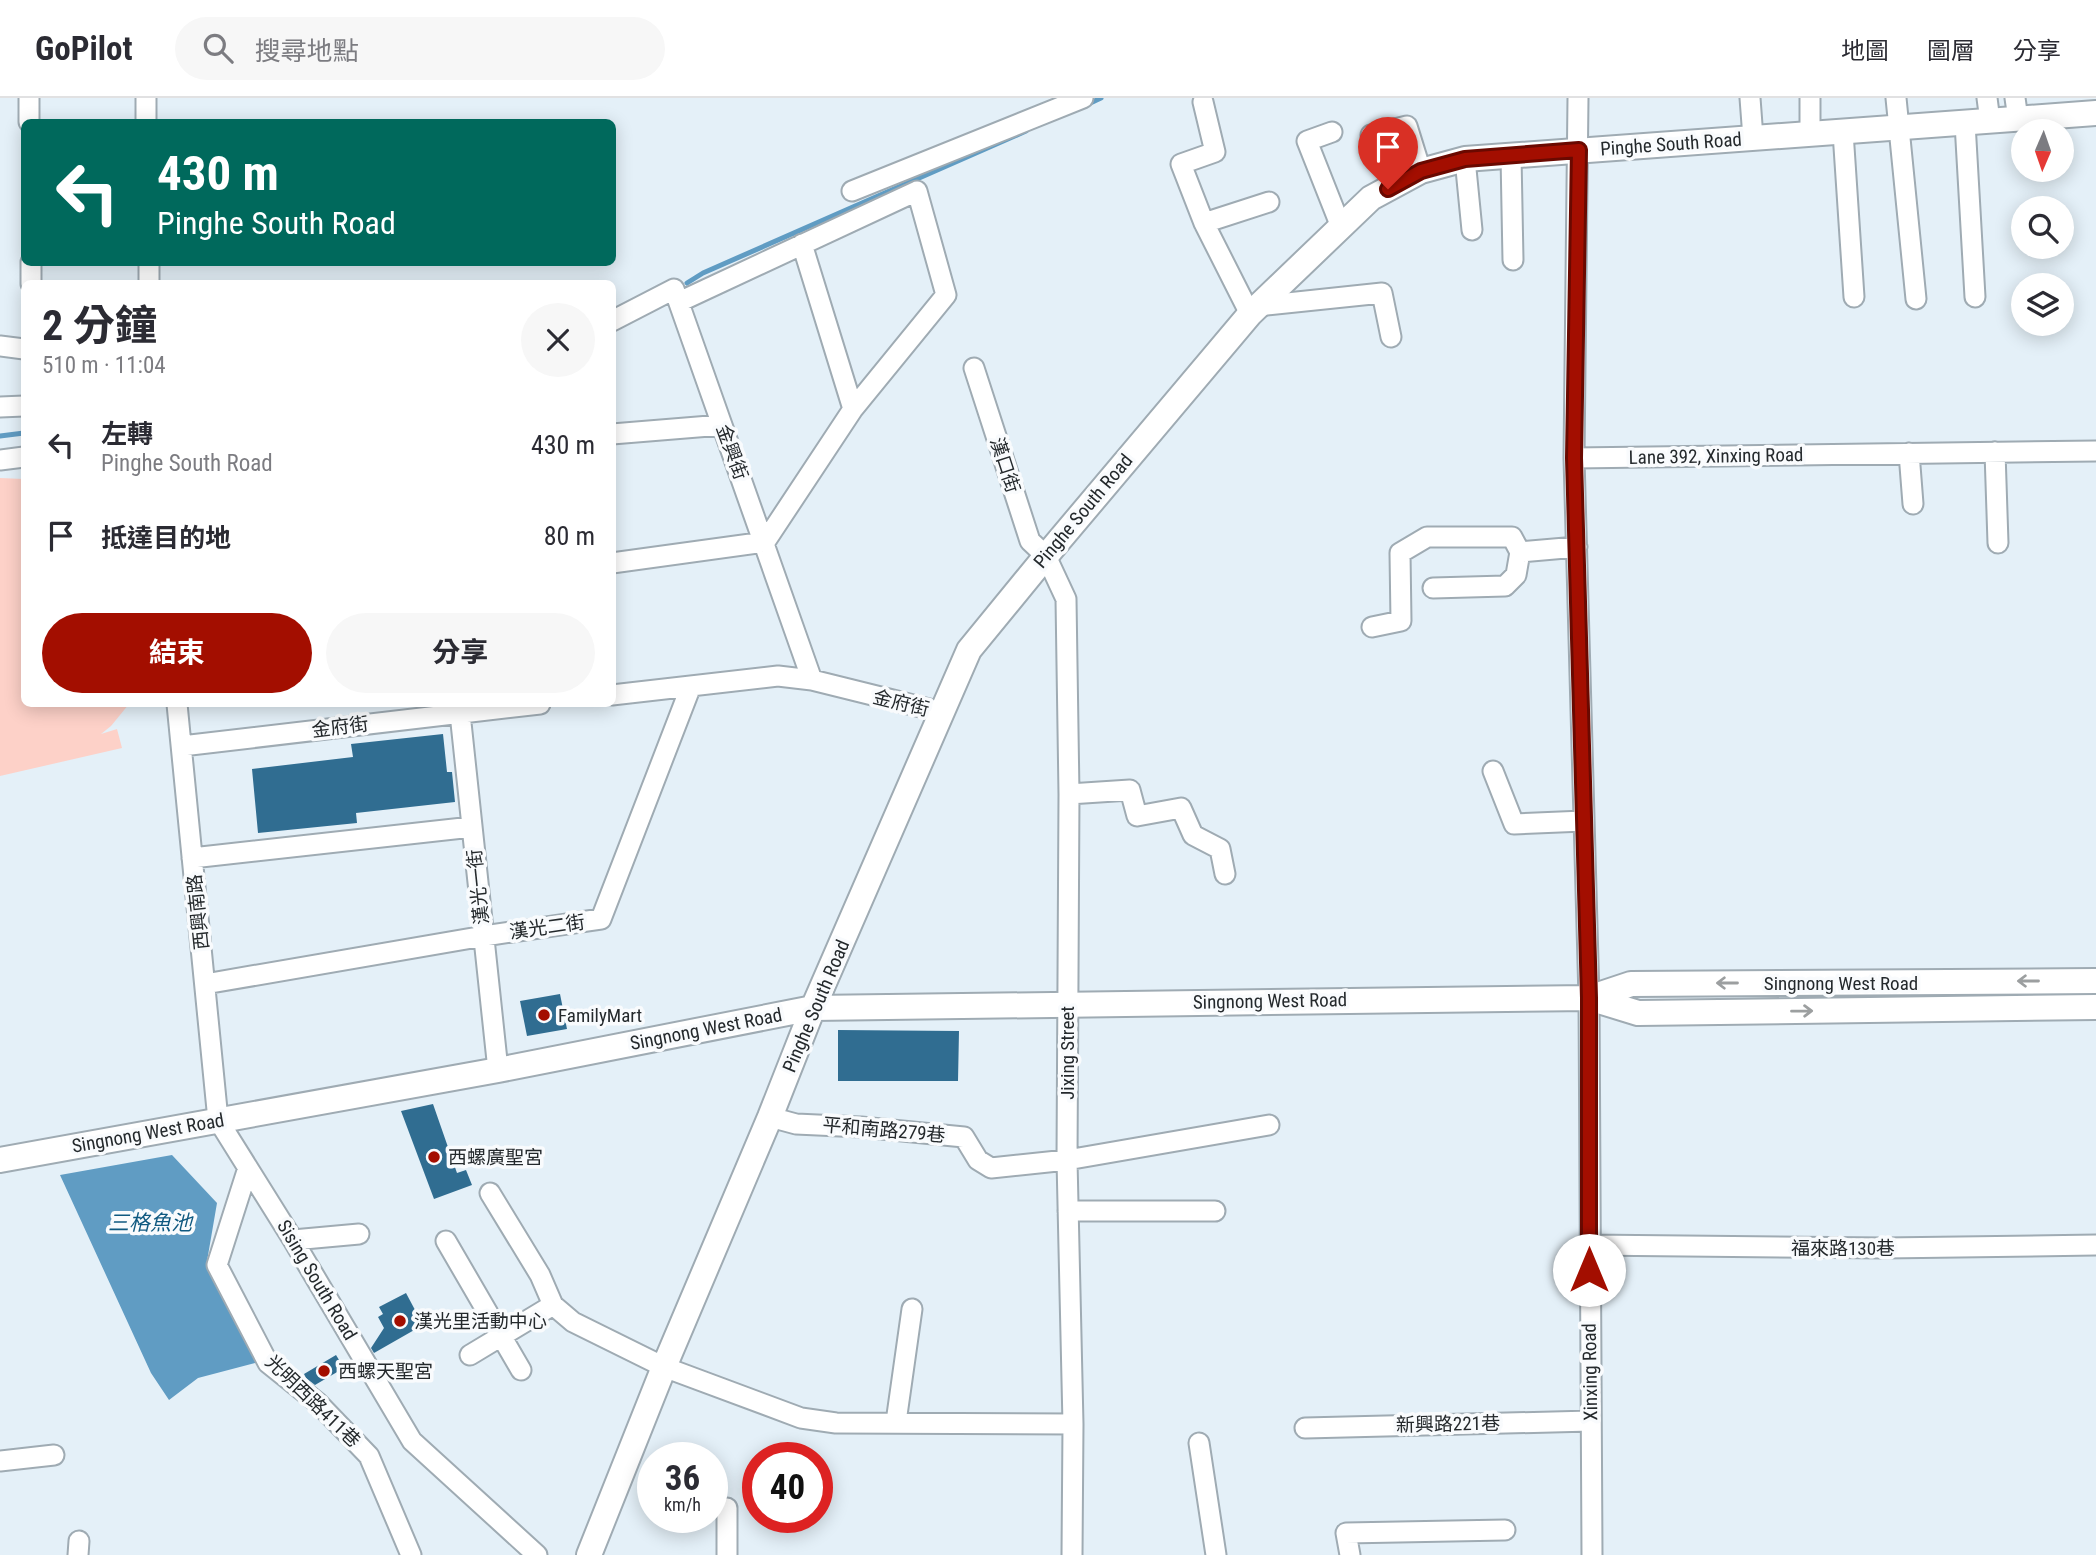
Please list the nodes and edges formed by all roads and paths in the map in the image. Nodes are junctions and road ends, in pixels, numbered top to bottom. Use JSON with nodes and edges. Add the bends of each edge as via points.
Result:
{"nodes":[{"id":1,"x":29,"y":98,"type":"edge"},
{"id":2,"x":146,"y":98,"type":"edge"},
{"id":3,"x":1083,"y":98,"type":"edge"},
{"id":4,"x":1578,"y":98,"type":"edge"},
{"id":5,"x":1750,"y":98,"type":"edge"},
{"id":6,"x":1810,"y":98,"type":"edge"},
{"id":7,"x":1896,"y":98,"type":"edge"},
{"id":8,"x":1203,"y":102,"type":"dead end"},
{"id":9,"x":2016,"y":108,"type":"edge"},
{"id":10,"x":1989,"y":110,"type":"edge"},
{"id":11,"x":2096,"y":113,"type":"edge"},
{"id":12,"x":29,"y":119,"type":"edge"},
{"id":13,"x":146,"y":119,"type":"edge"},
{"id":14,"x":1965,"y":123,"type":"junction"},
{"id":15,"x":1901,"y":128,"type":"junction"},
{"id":16,"x":1332,"y":132,"type":"dead end"},
{"id":17,"x":1843,"y":132,"type":"junction"},
{"id":18,"x":1371,"y":135,"type":"dead end"},
{"id":19,"x":1810,"y":135,"type":"junction"},
{"id":20,"x":1753,"y":138,"type":"junction"},
{"id":21,"x":1579,"y":150,"type":"junction"},
{"id":22,"x":1511,"y":156,"type":"junction"},
{"id":23,"x":1465,"y":159,"type":"junction"},
{"id":24,"x":1421,"y":171,"type":"junction"},
{"id":25,"x":852,"y":191,"type":"dead end"},
{"id":26,"x":1269,"y":202,"type":"dead end"},
{"id":27,"x":1204,"y":223,"type":"junction"},
{"id":28,"x":1341,"y":227,"type":"junction"},
{"id":29,"x":1472,"y":229,"type":"dead end"},
{"id":30,"x":802,"y":244,"type":"junction"},
{"id":31,"x":1513,"y":260,"type":"dead end"},
{"id":32,"x":1854,"y":297,"type":"dead end"},
{"id":33,"x":1975,"y":297,"type":"dead end"},
{"id":34,"x":1916,"y":299,"type":"dead end"},
{"id":35,"x":679,"y":302,"type":"junction"},
{"id":36,"x":1254,"y":310,"type":"junction"},
{"id":37,"x":616,"y":319,"type":"edge"},
{"id":38,"x":1391,"y":337,"type":"dead end"},
{"id":39,"x":0,"y":345,"type":"edge"},
{"id":40,"x":21,"y":348,"type":"edge"},
{"id":41,"x":974,"y":368,"type":"dead end"},
{"id":42,"x":21,"y":406,"type":"edge"},
{"id":43,"x":0,"y":407,"type":"edge"},
{"id":44,"x":853,"y":409,"type":"junction"},
{"id":45,"x":722,"y":425,"type":"junction"},
{"id":46,"x":616,"y":434,"type":"edge"},
{"id":47,"x":2096,"y":451,"type":"edge"},
{"id":48,"x":1994,"y":452,"type":"junction"},
{"id":49,"x":1909,"y":453,"type":"junction"},
{"id":50,"x":21,"y":457,"type":"edge"},
{"id":51,"x":1574,"y":458,"type":"junction"},
{"id":52,"x":0,"y":460,"type":"edge"},
{"id":53,"x":1913,"y":504,"type":"dead end"},
{"id":54,"x":765,"y":542,"type":"junction"},
{"id":55,"x":1998,"y":542,"type":"dead end"},
{"id":56,"x":1577,"y":547,"type":"junction"},
{"id":57,"x":1520,"y":552,"type":"junction"},
{"id":58,"x":1045,"y":556,"type":"junction"},
{"id":59,"x":616,"y":562,"type":"edge"},
{"id":60,"x":1433,"y":588,"type":"dead end"},
{"id":61,"x":1372,"y":627,"type":"dead end"},
{"id":62,"x":813,"y":680,"type":"junction"},
{"id":63,"x":691,"y":686,"type":"junction"},
{"id":64,"x":616,"y":695,"type":"edge"},
{"id":65,"x":177,"y":707,"type":"edge"},
{"id":66,"x":479,"y":707,"type":"edge"},
{"id":67,"x":459,"y":708,"type":"edge"},
{"id":68,"x":941,"y":712,"type":"junction"},
{"id":69,"x":182,"y":746,"type":"junction"},
{"id":70,"x":1493,"y":771,"type":"dead end"},
{"id":71,"x":1069,"y":794,"type":"junction"},
{"id":72,"x":1584,"y":821,"type":"junction"},
{"id":73,"x":472,"y":827,"type":"junction"},
{"id":74,"x":192,"y":858,"type":"junction"},
{"id":75,"x":1225,"y":874,"type":"dead end"},
{"id":76,"x":484,"y":936,"type":"junction"},
{"id":77,"x":2096,"y":981,"type":"edge"},
{"id":78,"x":205,"y":984,"type":"junction"},
{"id":79,"x":1589,"y":998,"type":"junction"},
{"id":80,"x":1068,"y":1003,"type":"junction"},
{"id":81,"x":813,"y":1007,"type":"junction"},
{"id":82,"x":2096,"y":1007,"type":"edge"},
{"id":83,"x":498,"y":1070,"type":"junction"},
{"id":84,"x":770,"y":1117,"type":"junction"},
{"id":85,"x":218,"y":1120,"type":"junction"},
{"id":86,"x":1269,"y":1125,"type":"dead end"},
{"id":87,"x":0,"y":1160,"type":"edge"},
{"id":88,"x":1067,"y":1160,"type":"junction"},
{"id":89,"x":248,"y":1168,"type":"junction"},
{"id":90,"x":490,"y":1193,"type":"dead end"},
{"id":91,"x":1068,"y":1211,"type":"junction"},
{"id":92,"x":1215,"y":1211,"type":"dead end"},
{"id":93,"x":359,"y":1234,"type":"dead end"},
{"id":94,"x":293,"y":1240,"type":"junction"},
{"id":95,"x":446,"y":1241,"type":"dead end"},
{"id":96,"x":1589,"y":1245,"type":"junction"},
{"id":97,"x":2096,"y":1245,"type":"edge"},
{"id":98,"x":553,"y":1305,"type":"junction"},
{"id":99,"x":912,"y":1310,"type":"dead end"},
{"id":100,"x":501,"y":1336,"type":"junction"},
{"id":101,"x":470,"y":1355,"type":"dead end"},
{"id":102,"x":664,"y":1367,"type":"junction"},
{"id":103,"x":521,"y":1370,"type":"dead end"},
{"id":104,"x":1591,"y":1421,"type":"junction"},
{"id":105,"x":896,"y":1422,"type":"junction"},
{"id":106,"x":1073,"y":1424,"type":"junction"},
{"id":107,"x":1305,"y":1428,"type":"dead end"},
{"id":108,"x":1199,"y":1443,"type":"dead end"},
{"id":109,"x":54,"y":1455,"type":"dead end"},
{"id":110,"x":0,"y":1461,"type":"edge"},
{"id":111,"x":1505,"y":1530,"type":"dead end"},
{"id":112,"x":727,"y":1533,"type":"edge"},
{"id":113,"x":411,"y":1555,"type":"edge"},
{"id":114,"x":537,"y":1555,"type":"edge"},
{"id":115,"x":589,"y":1555,"type":"edge"},
{"id":116,"x":727,"y":1555,"type":"edge"},
{"id":117,"x":1072,"y":1555,"type":"edge"},
{"id":118,"x":1216,"y":1555,"type":"edge"},
{"id":119,"x":1350,"y":1555,"type":"edge"},
{"id":120,"x":1592,"y":1555,"type":"edge"}],
"edges":[{"from":1,"to":12,"type":"street"},
{"from":2,"to":13,"type":"street"},
{"from":3,"to":25,"type":"street"},
{"from":4,"to":21,"type":"street","name":"Xinxing Road"},
{"from":5,"to":20,"type":"street"},
{"from":6,"to":19,"type":"street"},
{"from":7,"to":15,"type":"street"},
{"from":8,"to":27,"type":"street","via":[[1215,152],[1181,164]]},
{"from":9,"to":10,"type":"main road","name":"Pinghe South Road"},
{"from":9,"to":11,"type":"main road","name":"Pinghe South Road"},
{"from":10,"to":14,"type":"main road","name":"Pinghe South Road"},
{"from":14,"to":15,"type":"main road","name":"Pinghe South Road"},
{"from":14,"to":33,"type":"street"},
{"from":15,"to":17,"type":"main road","name":"Pinghe South Road"},
{"from":15,"to":34,"type":"street"},
{"from":16,"to":28,"type":"street","via":[[1307,141]]},
{"from":17,"to":19,"type":"main road","name":"Pinghe South Road"},
{"from":17,"to":32,"type":"street"},
{"from":18,"to":24,"type":"street","via":[[1407,126]]},
{"from":19,"to":20,"type":"main road","name":"Pinghe South Road"},
{"from":20,"to":21,"type":"main road","name":"Pinghe South Road"},
{"from":21,"to":22,"type":"main road","name":"Pinghe South Road"},
{"from":21,"to":51,"type":"street","name":"Xinxing Road"},
{"from":22,"to":23,"type":"main road","name":"Pinghe South Road"},
{"from":22,"to":31,"type":"street"},
{"from":23,"to":24,"type":"main road","name":"Pinghe South Road"},
{"from":23,"to":29,"type":"street"},
{"from":24,"to":28,"type":"main road","name":"Pinghe South Road","via":[[1371,198]]},
{"from":26,"to":27,"type":"street"},
{"from":27,"to":36,"type":"street"},
{"from":28,"to":36,"type":"main road","name":"Pinghe South Road"},
{"from":30,"to":35,"type":"street"},
{"from":30,"to":44,"type":"street"},
{"from":30,"to":44,"type":"street","via":[[918,191],[946,295]]},
{"from":35,"to":37,"type":"street","via":[[674,289]]},
{"from":35,"to":45,"type":"street","name":"金興街"},
{"from":36,"to":38,"type":"street","via":[[1382,293]]},
{"from":36,"to":58,"type":"main road","name":"Pinghe South Road"},
{"from":39,"to":40,"type":"street"},
{"from":41,"to":58,"type":"street","name":"漢口街","via":[[1030,541]]},
{"from":42,"to":43,"type":"street"},
{"from":44,"to":54,"type":"street"},
{"from":45,"to":46,"type":"street"},
{"from":45,"to":54,"type":"street","name":"金興街"},
{"from":47,"to":48,"type":"street","name":"Lane 392, Xinxing Road"},
{"from":48,"to":49,"type":"street","name":"Lane 392, Xinxing Road"},
{"from":48,"to":55,"type":"street"},
{"from":49,"to":51,"type":"street","name":"Lane 392, Xinxing Road"},
{"from":49,"to":53,"type":"street"},
{"from":50,"to":52,"type":"street"},
{"from":51,"to":56,"type":"street","name":"Xinxing Road"},
{"from":54,"to":59,"type":"street"},
{"from":54,"to":62,"type":"street","name":"金興街"},
{"from":56,"to":57,"type":"street"},
{"from":56,"to":72,"type":"street","name":"Xinxing Road"},
{"from":57,"to":60,"type":"street","via":[[1516,575],[1504,586]]},
{"from":57,"to":61,"type":"street","via":[[1512,537],[1427,537],[1401,553],[1401,621]]},
{"from":58,"to":68,"type":"main road","name":"Pinghe South Road","via":[[969,650]]},
{"from":58,"to":71,"type":"street","name":"Jixing Street","via":[[1066,599]]},
{"from":62,"to":63,"type":"street","name":"金府街","via":[[778,676]]},
{"from":62,"to":68,"type":"street","name":"金府街"},
{"from":63,"to":64,"type":"street","name":"金府街"},
{"from":63,"to":76,"type":"street","name":"漢光二街","via":[[601,919]]},
{"from":65,"to":69,"type":"street","name":"西興南路"},
{"from":66,"to":67,"type":"street","name":"金府街"},
{"from":67,"to":69,"type":"street","name":"金府街"},
{"from":67,"to":73,"type":"street","name":"漢光一街"},
{"from":68,"to":81,"type":"main road","name":"Pinghe South Road"},
{"from":69,"to":74,"type":"street","name":"西興南路"},
{"from":70,"to":72,"type":"street","via":[[1514,824]]},
{"from":71,"to":75,"type":"street","via":[[1130,790],[1137,816],[1181,808],[1193,835],[1220,849]]},
{"from":71,"to":80,"type":"street","name":"Jixing Street"},
{"from":72,"to":79,"type":"street","name":"Xinxing Road"},
{"from":73,"to":74,"type":"street"},
{"from":73,"to":76,"type":"street","name":"漢光一街"},
{"from":74,"to":78,"type":"street","name":"西興南路"},
{"from":76,"to":78,"type":"street","name":"漢光二街"},
{"from":76,"to":83,"type":"street","name":"漢光一街"},
{"from":77,"to":79,"type":"main road","name":"Singnong West Road","one_way":true,"via":[[1631,984]]},
{"from":78,"to":85,"type":"street","name":"西興南路"},
{"from":79,"to":80,"type":"main road","name":"Singnong West Road"},
{"from":79,"to":82,"type":"main road","name":"Singnong West Road","one_way":true,"via":[[1638,1013]]},
{"from":79,"to":96,"type":"street","name":"Xinxing Road"},
{"from":80,"to":81,"type":"main road","name":"Singnong West Road"},
{"from":80,"to":88,"type":"street","name":"Jixing Street"},
{"from":81,"to":83,"type":"main road","name":"Singnong West Road"},
{"from":81,"to":84,"type":"main road","name":"Pinghe South Road"},
{"from":83,"to":85,"type":"main road","name":"Singnong West Road"},
{"from":84,"to":88,"type":"street","name":"平和南路279巷","via":[[796,1124],[964,1137],[978,1160],[991,1168]]},
{"from":84,"to":102,"type":"main road","name":"Pinghe South Road"},
{"from":85,"to":87,"type":"main road","name":"Singnong West Road"},
{"from":85,"to":89,"type":"street","name":"Sising South Road"},
{"from":86,"to":88,"type":"street"},
{"from":88,"to":91,"type":"street","name":"Jixing Street"},
{"from":89,"to":94,"type":"street","name":"Sising South Road"},
{"from":89,"to":113,"type":"street","name":"光明西路411巷","via":[[217,1265],[268,1363],[318,1403],[369,1456]]},
{"from":90,"to":98,"type":"street"},
{"from":91,"to":92,"type":"street"},
{"from":91,"to":106,"type":"street","name":"Jixing Street"},
{"from":93,"to":94,"type":"street"},
{"from":94,"to":114,"type":"street","name":"Sising South Road","via":[[412,1441]]},
{"from":95,"to":100,"type":"street"},
{"from":96,"to":97,"type":"street","name":"福來路130巷"},
{"from":96,"to":104,"type":"street","name":"Xinxing Road"},
{"from":98,"to":100,"type":"street"},
{"from":98,"to":102,"type":"street","via":[[573,1322]]},
{"from":99,"to":105,"type":"street"},
{"from":100,"to":101,"type":"street"},
{"from":100,"to":103,"type":"street"},
{"from":102,"to":105,"type":"street","via":[[801,1418],[836,1423]]},
{"from":102,"to":115,"type":"main road","name":"Pinghe South Road"},
{"from":104,"to":107,"type":"street","name":"新興路221巷"},
{"from":104,"to":120,"type":"street","name":"Xinxing Road"},
{"from":105,"to":106,"type":"street"},
{"from":106,"to":117,"type":"street","name":"Jixing Street"},
{"from":108,"to":118,"type":"street"},
{"from":109,"to":110,"type":"street"},
{"from":111,"to":119,"type":"street","via":[[1346,1533]]},
{"from":112,"to":116,"type":"street"}]}
